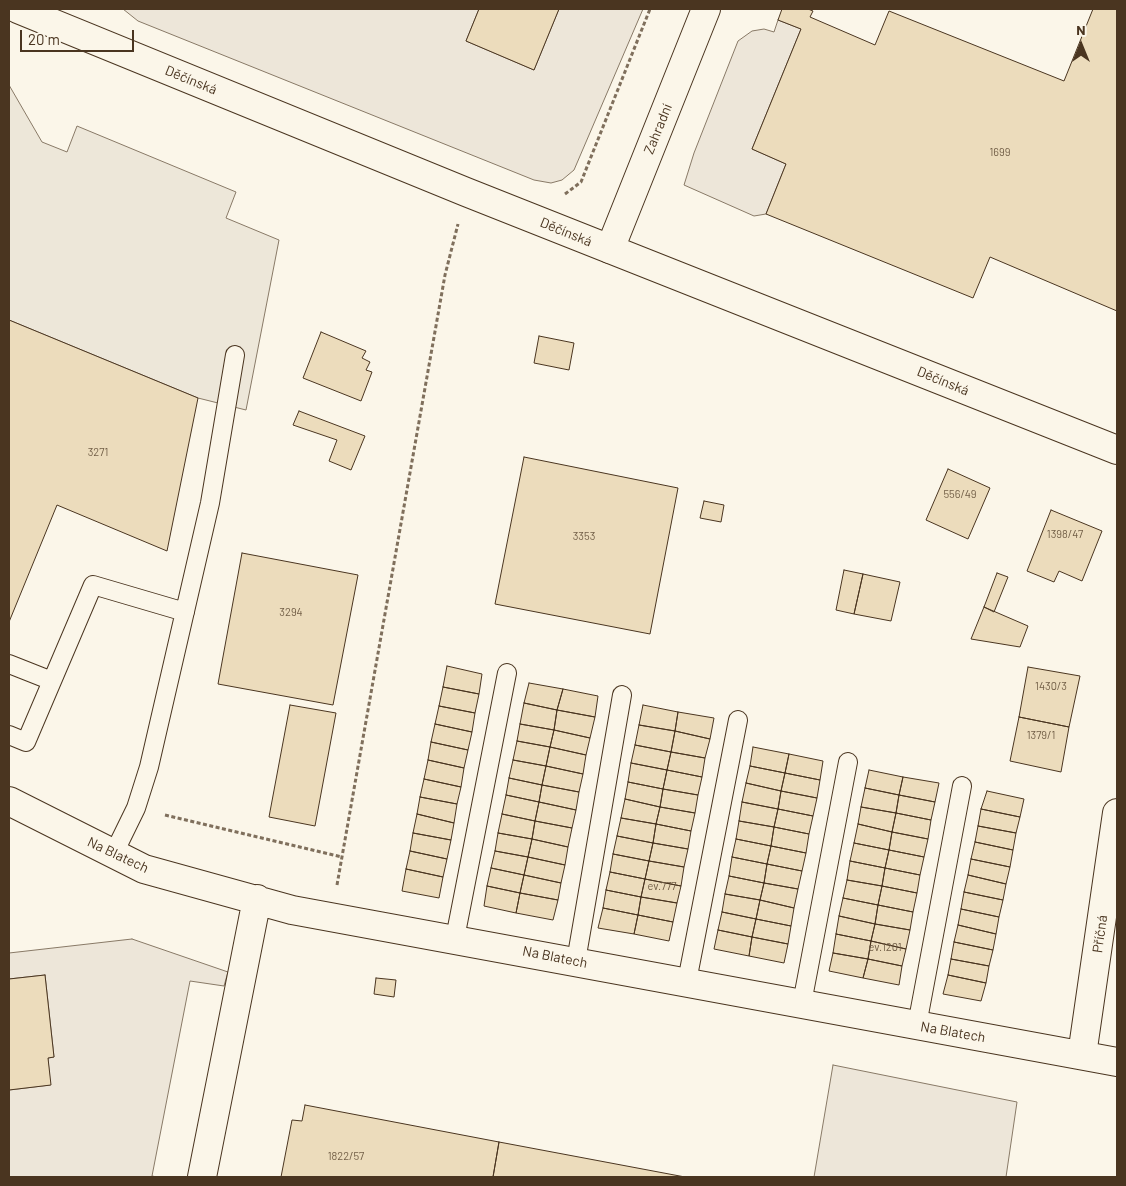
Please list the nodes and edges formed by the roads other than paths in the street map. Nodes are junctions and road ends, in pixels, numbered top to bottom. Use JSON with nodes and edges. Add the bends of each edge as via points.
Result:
{"nodes":[{"id":1,"x":18,"y":9,"type":"edge"},
{"id":2,"x":706,"y":9,"type":"edge"},
{"id":3,"x":56,"y":16,"type":"edge"},
{"id":4,"x":610,"y":249,"type":"junction"},
{"id":5,"x":235,"y":355,"type":"dead end"},
{"id":6,"x":1117,"y":450,"type":"edge"},
{"id":7,"x":185,"y":612,"type":"junction"},
{"id":8,"x":9,"y":664,"type":"edge"},
{"id":9,"x":508,"y":673,"type":"dead end"},
{"id":10,"x":52,"y":681,"type":"junction"},
{"id":11,"x":622,"y":695,"type":"dead end"},
{"id":12,"x":738,"y":720,"type":"dead end"},
{"id":13,"x":9,"y":735,"type":"edge"},
{"id":14,"x":848,"y":762,"type":"dead end"},
{"id":15,"x":962,"y":786,"type":"dead end"},
{"id":16,"x":9,"y":801,"type":"edge"},
{"id":17,"x":1117,"y":813,"type":"edge"},
{"id":18,"x":114,"y":854,"type":"junction"},
{"id":19,"x":257,"y":899,"type":"junction"},
{"id":20,"x":455,"y":938,"type":"junction"},
{"id":21,"x":576,"y":961,"type":"junction"},
{"id":22,"x":688,"y":981,"type":"junction"},
{"id":23,"x":802,"y":1003,"type":"junction"},
{"id":24,"x":917,"y":1025,"type":"junction"},
{"id":25,"x":1082,"y":1055,"type":"junction"},
{"id":26,"x":1117,"y":1062,"type":"edge"},
{"id":27,"x":202,"y":1177,"type":"edge"}],
"edges":[{"from":1,"to":3,"type":"street","name":"Děčínská"},
{"from":2,"to":4,"type":"street","name":"Zahradní"},
{"from":3,"to":4,"type":"street","name":"Děčínská"},
{"from":4,"to":6,"type":"street","name":"Děčínská"},
{"from":5,"to":7,"type":"lane","via":[[210,503]]},
{"from":7,"to":10,"type":"lane","via":[[93,585]]},
{"from":7,"to":18,"type":"lane","via":[[149,767],[136,808]]},
{"from":8,"to":10,"type":"lane"},
{"from":9,"to":20,"type":"lane"},
{"from":10,"to":13,"type":"lane","via":[[26,742]]},
{"from":11,"to":21,"type":"lane"},
{"from":12,"to":22,"type":"lane"},
{"from":14,"to":23,"type":"lane"},
{"from":15,"to":24,"type":"lane"},
{"from":16,"to":18,"type":"street","name":"Na Blatech"},
{"from":17,"to":25,"type":"street","name":"Příčná"},
{"from":18,"to":19,"type":"street","name":"Na Blatech","via":[[144,869]]},
{"from":19,"to":20,"type":"street","name":"Na Blatech","via":[[292,910]]},
{"from":19,"to":27,"type":"street"},
{"from":20,"to":21,"type":"street","name":"Na Blatech"},
{"from":21,"to":22,"type":"street","name":"Na Blatech"},
{"from":22,"to":23,"type":"street","name":"Na Blatech"},
{"from":23,"to":24,"type":"street","name":"Na Blatech"},
{"from":24,"to":25,"type":"street","name":"Na Blatech"},
{"from":25,"to":26,"type":"street","name":"Na Blatech"}]}
